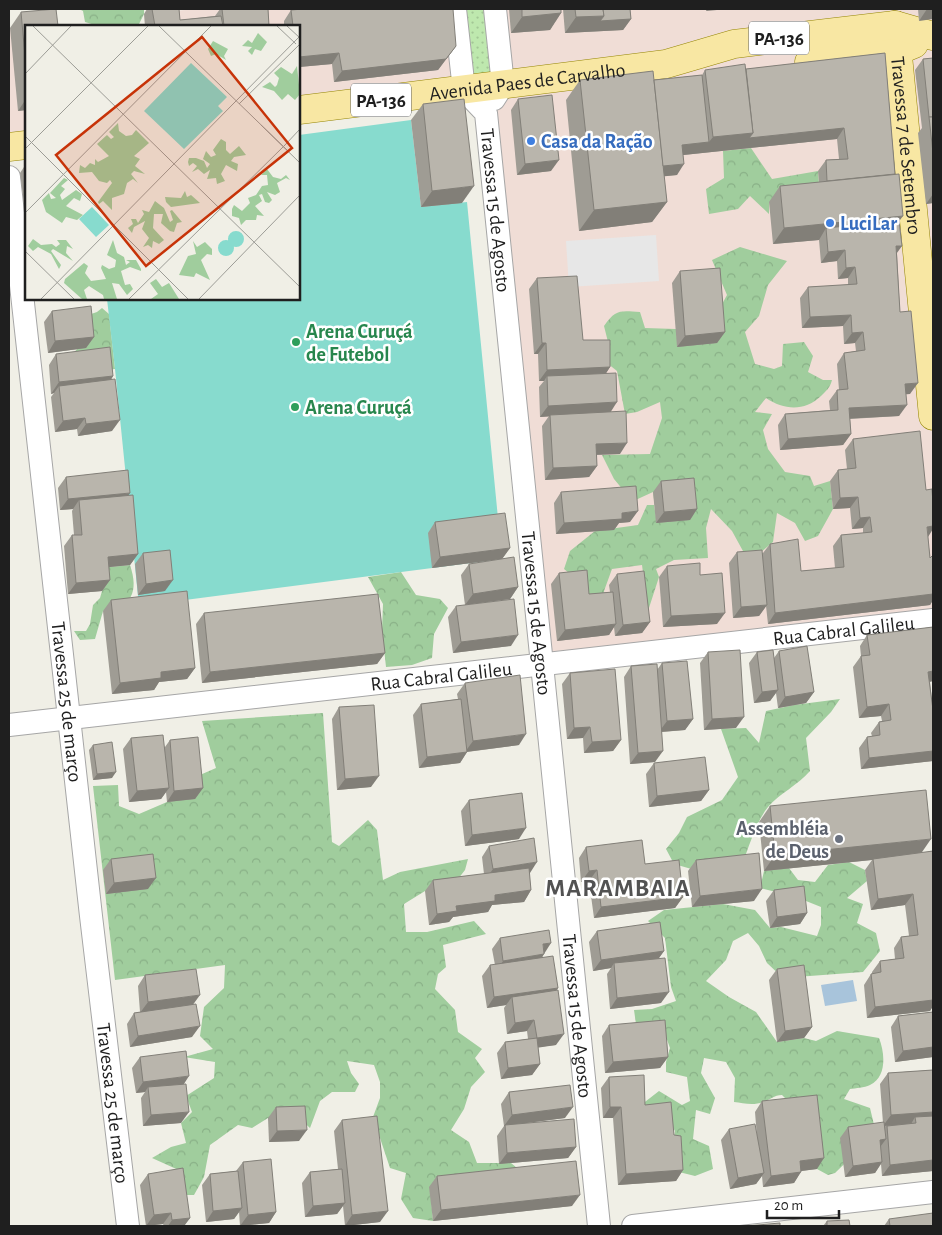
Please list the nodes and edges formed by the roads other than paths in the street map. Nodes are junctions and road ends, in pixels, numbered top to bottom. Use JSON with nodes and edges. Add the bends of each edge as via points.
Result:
{"nodes":[{"id":1,"x":456,"y":9,"type":"edge"},
{"id":2,"x":495,"y":9,"type":"edge"},
{"id":3,"x":896,"y":38,"type":"junction"},
{"id":4,"x":666,"y":64,"type":"junction"},
{"id":5,"x":788,"y":65,"type":"edge"},
{"id":6,"x":730,"y":70,"type":"edge"},
{"id":7,"x":503,"y":85,"type":"junction"},
{"id":8,"x":464,"y":90,"type":"junction"},
{"id":9,"x":300,"y":110,"type":"edge"},
{"id":10,"x":486,"y":113,"type":"junction"},
{"id":11,"x":25,"y":145,"type":"edge"},
{"id":12,"x":9,"y":147,"type":"edge"},
{"id":13,"x":9,"y":177,"type":"edge"},
{"id":14,"x":933,"y":416,"type":"edge"},
{"id":15,"x":933,"y":620,"type":"edge"},
{"id":16,"x":541,"y":665,"type":"junction"},
{"id":17,"x":70,"y":718,"type":"junction"},
{"id":18,"x":9,"y":725,"type":"edge"},
{"id":19,"x":933,"y":1192,"type":"edge"},
{"id":20,"x":128,"y":1226,"type":"edge"},
{"id":21,"x":599,"y":1226,"type":"edge"},
{"id":22,"x":633,"y":1226,"type":"edge"}],
"edges":[{"from":1,"to":8,"type":"street"},
{"from":2,"to":7,"type":"street"},
{"from":3,"to":4,"type":"main road","name":"Avenida Paes de Carvalho","number":"PA-136","via":[[734,44]]},
{"from":3,"to":5,"type":"main road","number":"PA-136"},
{"from":3,"to":14,"type":"main road","name":"Travessa 7 de Setembro"},
{"from":4,"to":6,"type":"main road","name":"Avenida Paes de Carvalho","number":"PA-136"},
{"from":4,"to":7,"type":"main road","name":"Avenida Paes de Carvalho","number":"PA-136"},
{"from":7,"to":8,"type":"main road","name":"Avenida Paes de Carvalho","number":"PA-136"},
{"from":7,"to":10,"type":"street"},
{"from":8,"to":9,"type":"main road","name":"Avenida Paes de Carvalho","number":"PA-136"},
{"from":8,"to":10,"type":"street","name":"Travessa 15 de Agosto"},
{"from":10,"to":16,"type":"street","name":"Travessa 15 de Agosto"},
{"from":11,"to":12,"type":"main road"},
{"from":13,"to":17,"type":"street","name":"Travessa 25 de março"},
{"from":15,"to":16,"type":"street","name":"Rua Cabral Galileu"},
{"from":16,"to":17,"type":"street","name":"Rua Cabral Galileu"},
{"from":16,"to":21,"type":"street","name":"Travessa 15 de Agosto"},
{"from":17,"to":18,"type":"street","name":"Rua Cabral Galileu"},
{"from":17,"to":20,"type":"street","name":"Travessa 25 de março"},
{"from":19,"to":22,"type":"street"}]}
